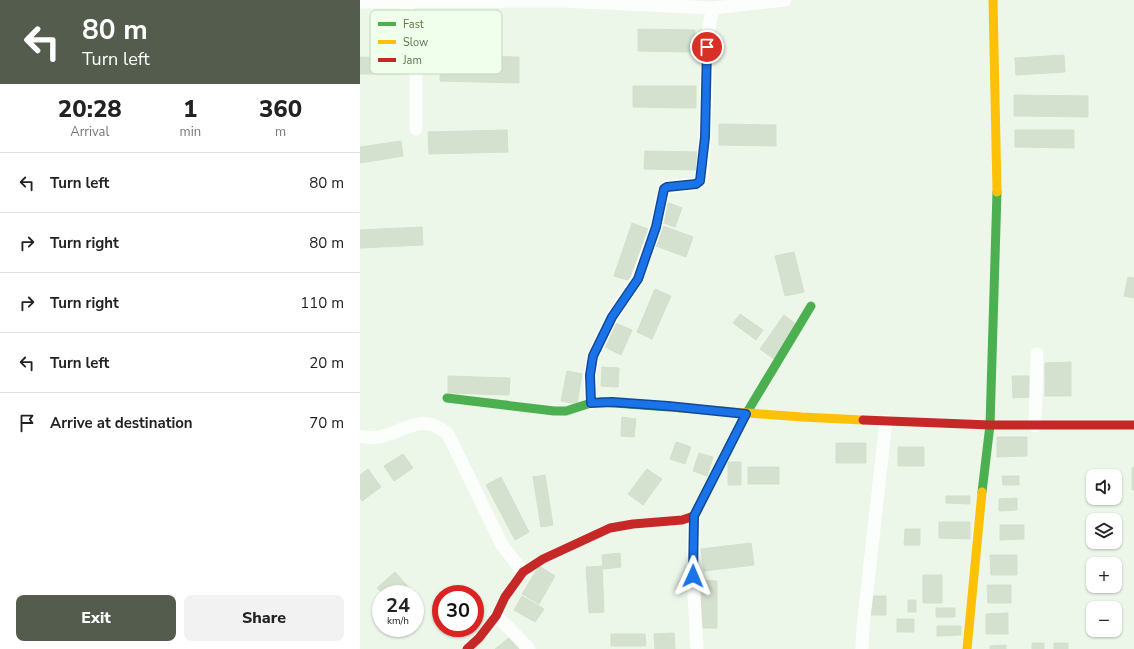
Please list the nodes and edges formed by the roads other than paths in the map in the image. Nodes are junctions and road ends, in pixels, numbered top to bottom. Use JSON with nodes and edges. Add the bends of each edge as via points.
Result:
{"nodes":[{"id":1,"x":785,"y":0,"type":"edge"},
{"id":2,"x":993,"y":0,"type":"edge"},
{"id":3,"x":360,"y":2,"type":"edge"},
{"id":4,"x":405,"y":2,"type":"junction"},
{"id":5,"x":713,"y":8,"type":"junction"},
{"id":6,"x":407,"y":10,"type":"edge"},
{"id":7,"x":416,"y":74,"type":"edge"},
{"id":8,"x":416,"y":129,"type":"dead end"},
{"id":9,"x":811,"y":306,"type":"dead end"},
{"id":10,"x":1037,"y":354,"type":"dead end"},
{"id":11,"x":447,"y":398,"type":"dead end"},
{"id":12,"x":591,"y":403,"type":"junction"},
{"id":13,"x":746,"y":414,"type":"junction"},
{"id":14,"x":886,"y":421,"type":"junction"},
{"id":15,"x":990,"y":425,"type":"junction"},
{"id":16,"x":1134,"y":425,"type":"edge"},
{"id":17,"x":1035,"y":426,"type":"junction"},
{"id":18,"x":360,"y":436,"type":"edge"},
{"id":19,"x":694,"y":516,"type":"junction"},
{"id":20,"x":523,"y":572,"type":"junction"},
{"id":21,"x":496,"y":616,"type":"junction"},
{"id":22,"x":467,"y":649,"type":"edge"},
{"id":23,"x":529,"y":649,"type":"edge"},
{"id":24,"x":697,"y":649,"type":"edge"},
{"id":25,"x":862,"y":649,"type":"edge"},
{"id":26,"x":967,"y":649,"type":"edge"}],
"edges":[{"from":1,"to":5,"type":"street"},
{"from":2,"to":15,"type":"street","via":[[997,197]]},
{"from":3,"to":4,"type":"street"},
{"from":4,"to":5,"type":"street","via":[[563,1]]},
{"from":4,"to":6,"type":"street"},
{"from":5,"to":12,"type":"street","via":[[708,32],[702,176],[696,184],[664,189],[656,227],[638,279],[612,317],[593,356],[590,375]]},
{"from":7,"to":8,"type":"street"},
{"from":9,"to":13,"type":"street"},
{"from":10,"to":17,"type":"street"},
{"from":11,"to":12,"type":"street","via":[[554,411],[573,409]]},
{"from":12,"to":13,"type":"street"},
{"from":13,"to":14,"type":"street"},
{"from":13,"to":19,"type":"street"},
{"from":14,"to":15,"type":"street"},
{"from":14,"to":25,"type":"street"},
{"from":15,"to":17,"type":"street"},
{"from":15,"to":26,"type":"street"},
{"from":16,"to":17,"type":"street"},
{"from":18,"to":20,"type":"street","via":[[378,438],[421,423],[432,423],[441,427],[448,434],[502,545]]},
{"from":19,"to":20,"type":"street","via":[[682,520],[610,528],[543,559]]},
{"from":19,"to":24,"type":"street","via":[[693,576]]},
{"from":20,"to":21,"type":"street","via":[[505,597]]},
{"from":21,"to":22,"type":"street"},
{"from":21,"to":23,"type":"street"}]}
